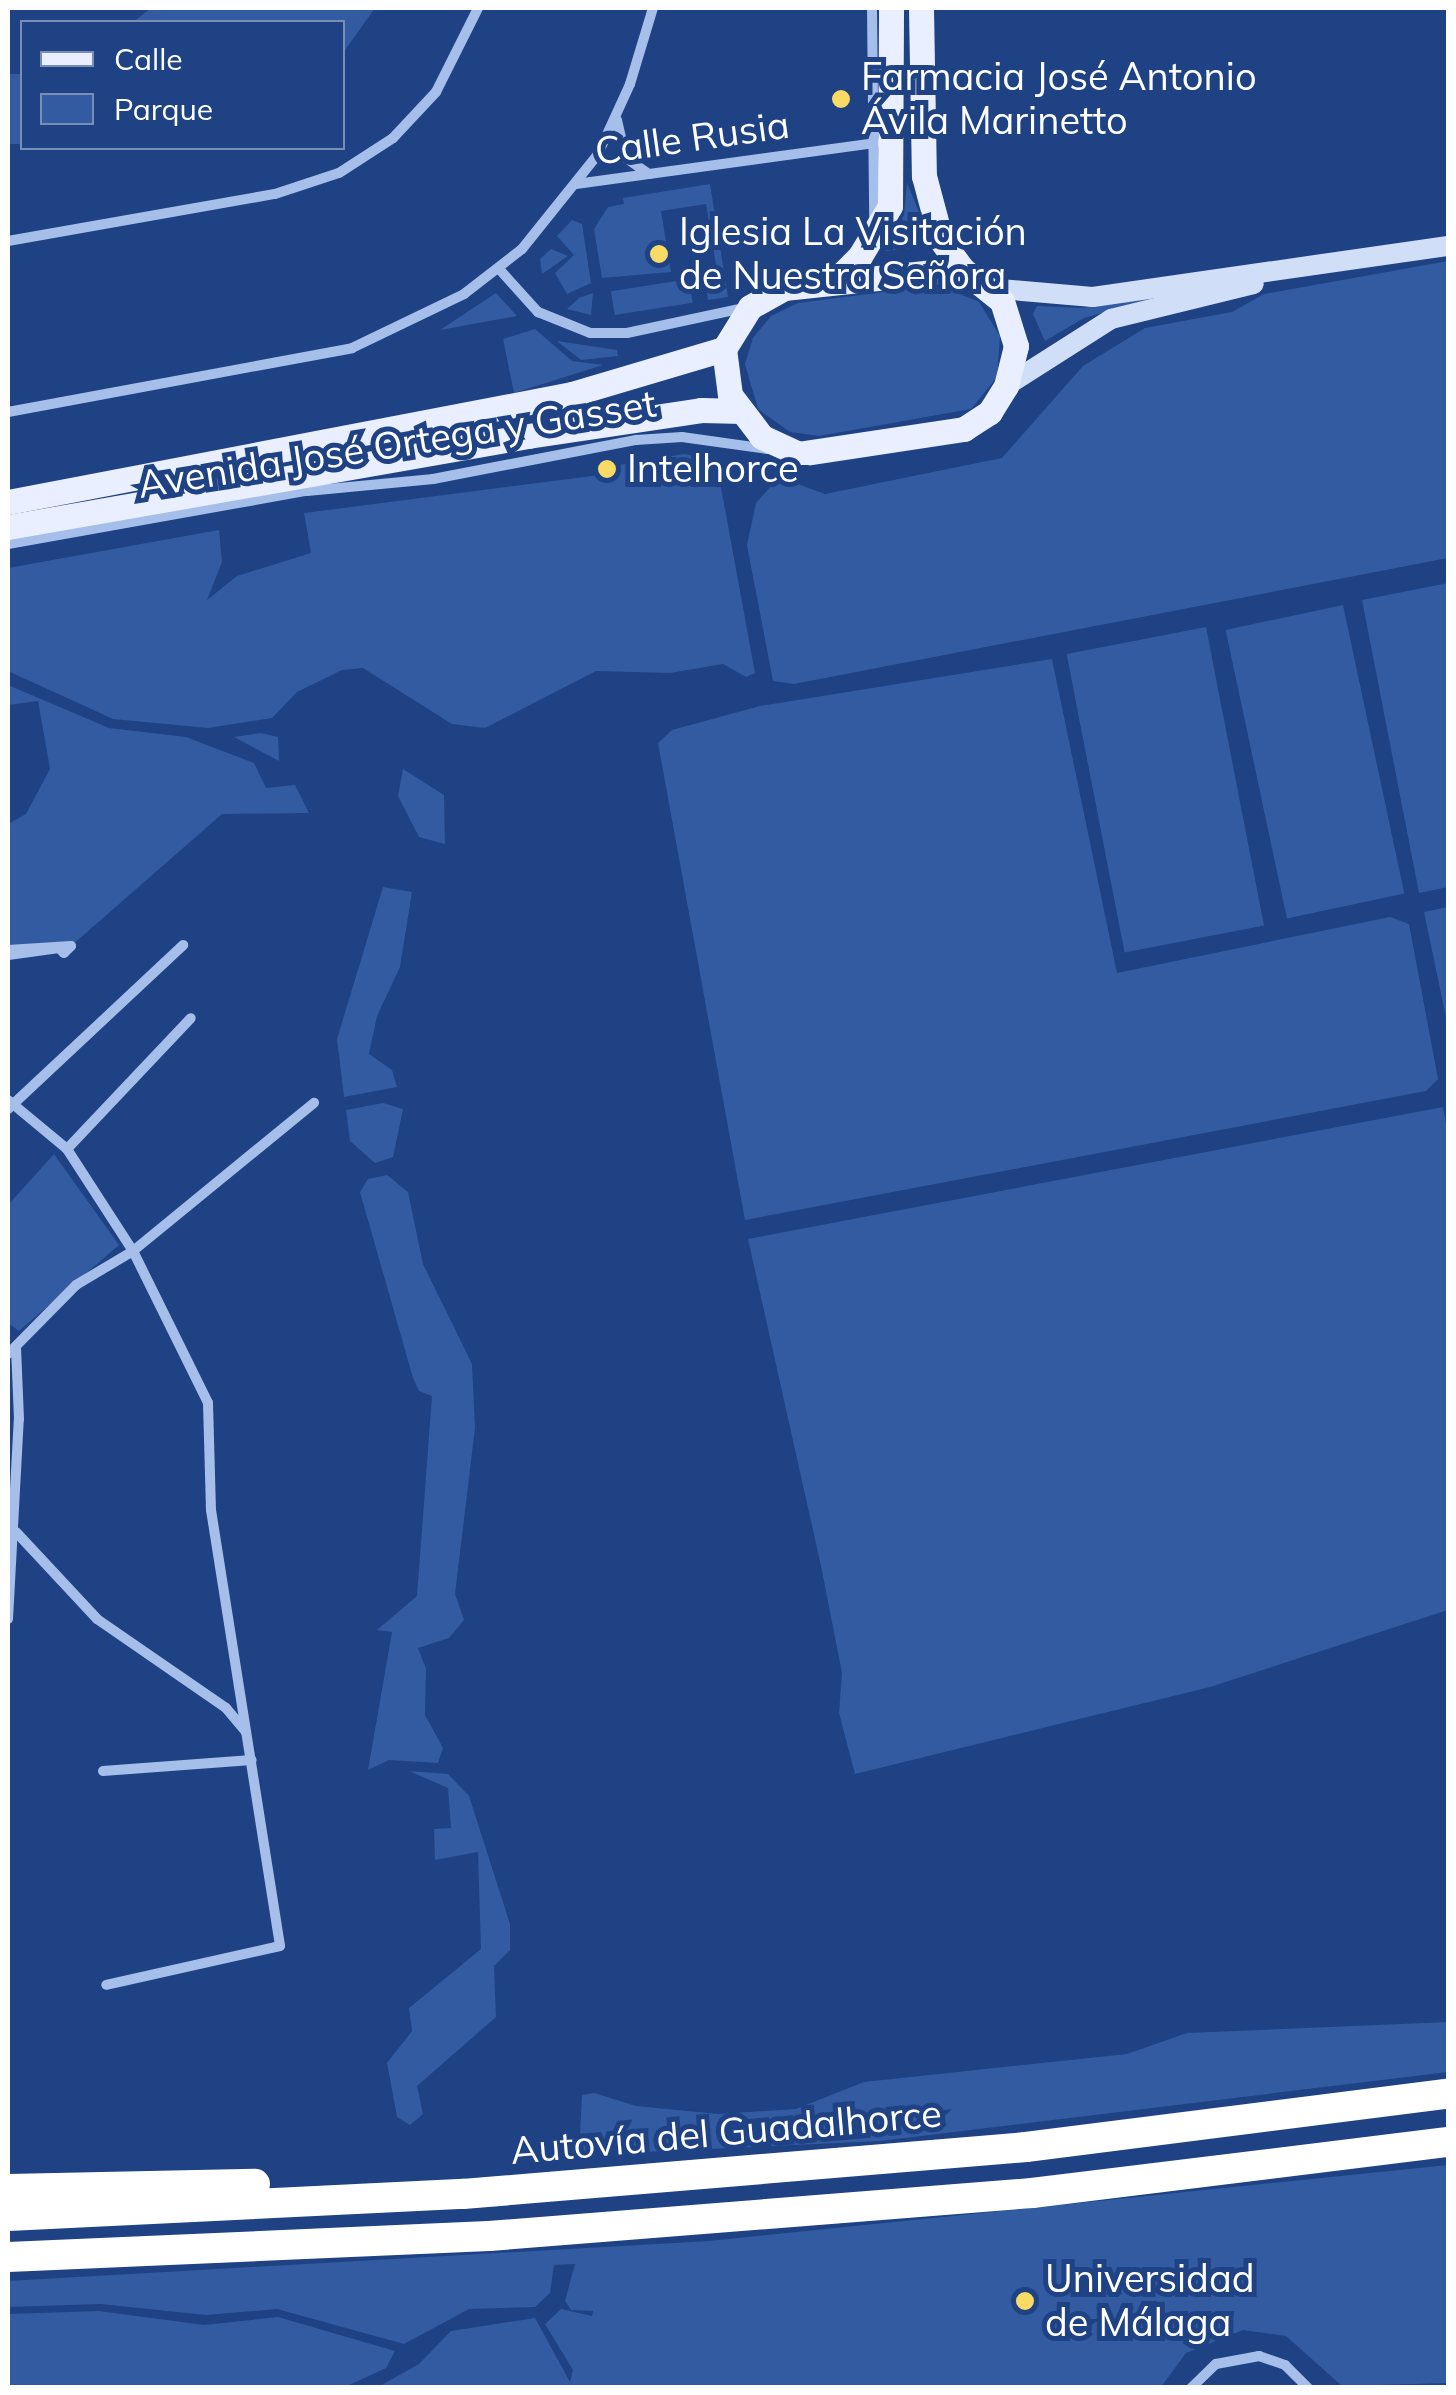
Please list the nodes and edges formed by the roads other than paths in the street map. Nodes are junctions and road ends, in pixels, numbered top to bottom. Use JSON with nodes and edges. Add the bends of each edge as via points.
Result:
{"nodes":[{"id":1,"x":478,"y":8,"type":"edge"},
{"id":2,"x":652,"y":8,"type":"edge"},
{"id":3,"x":872,"y":8,"type":"edge"},
{"id":4,"x":892,"y":8,"type":"edge"},
{"id":5,"x":920,"y":8,"type":"edge"},
{"id":6,"x":617,"y":119,"type":"junction"},
{"id":7,"x":876,"y":143,"type":"junction"},
{"id":8,"x":649,"y":174,"type":"junction"},
{"id":9,"x":576,"y":184,"type":"junction"},
{"id":10,"x":873,"y":233,"type":"junction"},
{"id":11,"x":8,"y":241,"type":"edge"},
{"id":12,"x":1448,"y":246,"type":"edge"},
{"id":13,"x":1328,"y":266,"type":"junction"},
{"id":14,"x":962,"y":269,"type":"junction"},
{"id":15,"x":500,"y":270,"type":"junction"},
{"id":16,"x":838,"y":278,"type":"junction"},
{"id":17,"x":988,"y":288,"type":"junction"},
{"id":18,"x":750,"y":307,"type":"junction"},
{"id":19,"x":724,"y":350,"type":"junction"},
{"id":20,"x":1006,"y":386,"type":"junction"},
{"id":21,"x":742,"y":411,"type":"junction"},
{"id":22,"x":8,"y":412,"type":"edge"},
{"id":23,"x":800,"y":454,"type":"junction"},
{"id":24,"x":8,"y":502,"type":"edge"},
{"id":25,"x":8,"y":527,"type":"edge"},
{"id":26,"x":8,"y":544,"type":"edge"},
{"id":27,"x":183,"y":945,"type":"dead end"},
{"id":28,"x":8,"y":952,"type":"edge"},
{"id":29,"x":191,"y":1018,"type":"dead end"},
{"id":30,"x":314,"y":1103,"type":"dead end"},
{"id":31,"x":10,"y":1104,"type":"edge"},
{"id":32,"x":66,"y":1150,"type":"junction"},
{"id":33,"x":133,"y":1251,"type":"junction"},
{"id":34,"x":12,"y":1351,"type":"edge"},
{"id":35,"x":16,"y":1532,"type":"junction"},
{"id":36,"x":8,"y":1619,"type":"edge"},
{"id":37,"x":246,"y":1732,"type":"junction"},
{"id":38,"x":252,"y":1760,"type":"junction"},
{"id":39,"x":103,"y":1771,"type":"dead end"},
{"id":40,"x":106,"y":1985,"type":"dead end"},
{"id":41,"x":1448,"y":2094,"type":"edge"},
{"id":42,"x":1448,"y":2142,"type":"edge"},
{"id":43,"x":663,"y":2178,"type":"junction"},
{"id":44,"x":8,"y":2188,"type":"edge"},
{"id":45,"x":8,"y":2216,"type":"edge"},
{"id":46,"x":8,"y":2257,"type":"edge"},
{"id":47,"x":1191,"y":2388,"type":"edge"},
{"id":48,"x":1308,"y":2388,"type":"edge"}],
"edges":[{"from":1,"to":11,"type":"street","via":[[436,92],[393,138],[338,173],[274,194]]},
{"from":2,"to":6,"type":"street"},
{"from":3,"to":7,"type":"street"},
{"from":4,"to":10,"type":"main road","via":[[895,176],[890,206]]},
{"from":5,"to":14,"type":"main road","via":[[924,176],[941,240]]},
{"from":6,"to":8,"type":"street","via":[[626,158]]},
{"from":6,"to":9,"type":"street"},
{"from":7,"to":8,"type":"street","name":"Calle Rusia"},
{"from":7,"to":10,"type":"street"},
{"from":8,"to":9,"type":"street","name":"Calle Rusia"},
{"from":9,"to":15,"type":"street"},
{"from":10,"to":16,"type":"main road"},
{"from":12,"to":13,"type":"main road"},
{"from":13,"to":17,"type":"main road","via":[[1093,298]]},
{"from":13,"to":20,"type":"main road","via":[[1111,319]]},
{"from":14,"to":16,"type":"main road"},
{"from":14,"to":17,"type":"main road"},
{"from":15,"to":18,"type":"street","via":[[538,312],[590,333],[627,333]]},
{"from":15,"to":22,"type":"street","via":[[428,315],[352,348]]},
{"from":16,"to":18,"type":"main road","via":[[784,288]]},
{"from":17,"to":20,"type":"main road","via":[[1002,300],[1016,346]]},
{"from":18,"to":19,"type":"main road"},
{"from":19,"to":21,"type":"main road","via":[[730,395]]},
{"from":19,"to":24,"type":"main road","name":"Avenida José Ortega y Gasset","via":[[572,394]]},
{"from":20,"to":23,"type":"main road","via":[[990,412],[964,429]]},
{"from":21,"to":23,"type":"main road","via":[[762,437]]},
{"from":21,"to":25,"type":"main road","name":"Avenida José Ortega y Gasset","via":[[701,410],[528,436]]},
{"from":23,"to":26,"type":"street","name":"Avenida José Ortega y Gasset","via":[[682,437],[636,440],[433,479],[306,491]]},
{"from":27,"to":31,"type":"street"},
{"from":28,"to":28,"type":"street","via":[[71,946],[64,953]]},
{"from":29,"to":32,"type":"street"},
{"from":30,"to":33,"type":"street"},
{"from":31,"to":32,"type":"street"},
{"from":32,"to":33,"type":"street"},
{"from":33,"to":34,"type":"street","via":[[76,1286]]},
{"from":33,"to":37,"type":"street","via":[[208,1403],[211,1510]]},
{"from":34,"to":35,"type":"street"},
{"from":35,"to":36,"type":"street"},
{"from":35,"to":37,"type":"street","via":[[97,1619],[226,1708]]},
{"from":37,"to":38,"type":"street"},
{"from":38,"to":39,"type":"street"},
{"from":38,"to":40,"type":"street","via":[[280,1946]]},
{"from":41,"to":43,"type":"highway","name":"Autovía del Guadalhorce","via":[[1026,2147]]},
{"from":42,"to":46,"type":"highway","via":[[916,2202],[490,2236]]},
{"from":43,"to":44,"type":"highway"},
{"from":43,"to":45,"type":"highway","name":"Autovía del Guadalhorce"},
{"from":47,"to":48,"type":"street","via":[[1216,2364],[1259,2356],[1285,2365]]}]}
